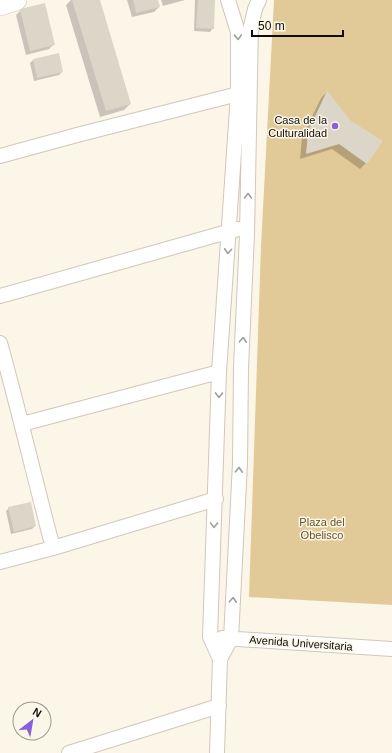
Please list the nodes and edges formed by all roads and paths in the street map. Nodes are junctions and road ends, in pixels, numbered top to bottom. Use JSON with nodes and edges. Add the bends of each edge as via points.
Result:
{"nodes":[{"id":1,"x":16,"y":0,"type":"edge"},
{"id":2,"x":228,"y":0,"type":"edge"},
{"id":3,"x":258,"y":0,"type":"edge"},
{"id":4,"x":0,"y":5,"type":"edge"},
{"id":5,"x":238,"y":94,"type":"junction"},
{"id":6,"x":0,"y":156,"type":"edge"},
{"id":7,"x":247,"y":227,"type":"junction"},
{"id":8,"x":230,"y":232,"type":"junction"},
{"id":9,"x":0,"y":296,"type":"edge"},
{"id":10,"x":0,"y":343,"type":"edge"},
{"id":11,"x":219,"y":372,"type":"junction"},
{"id":12,"x":22,"y":424,"type":"junction"},
{"id":13,"x":216,"y":499,"type":"junction"},
{"id":14,"x":53,"y":548,"type":"junction"},
{"id":15,"x":0,"y":562,"type":"edge"},
{"id":16,"x":210,"y":637,"type":"junction"},
{"id":17,"x":231,"y":639,"type":"junction"},
{"id":18,"x":392,"y":649,"type":"edge"},
{"id":19,"x":220,"y":659,"type":"junction"},
{"id":20,"x":219,"y":706,"type":"junction"},
{"id":21,"x":69,"y":753,"type":"edge"},
{"id":22,"x":217,"y":753,"type":"edge"}],
"edges":[{"from":1,"to":4,"type":"highway"},
{"from":2,"to":5,"type":"street","one_way":true,"via":[[238,32]]},
{"from":7,"to":3,"type":"street","one_way":true,"via":[[251,26]]},
{"from":5,"to":6,"type":"street"},
{"from":5,"to":8,"type":"street"},
{"from":7,"to":8,"type":"street"},
{"from":17,"to":7,"type":"street","one_way":true,"via":[[240,464]]},
{"from":8,"to":9,"type":"street"},
{"from":8,"to":11,"type":"street","one_way":true},
{"from":10,"to":12,"type":"street"},
{"from":11,"to":12,"type":"street"},
{"from":11,"to":13,"type":"street","one_way":true},
{"from":12,"to":14,"type":"street"},
{"from":13,"to":14,"type":"street"},
{"from":13,"to":16,"type":"street","one_way":true},
{"from":14,"to":15,"type":"street"},
{"from":16,"to":17,"type":"street","name":"Avenida Universitaria"},
{"from":16,"to":19,"type":"street"},
{"from":17,"to":18,"type":"street","name":"Avenida Universitaria"},
{"from":17,"to":19,"type":"street"},
{"from":19,"to":20,"type":"street"},
{"from":20,"to":21,"type":"street"},
{"from":20,"to":22,"type":"street"}]}
